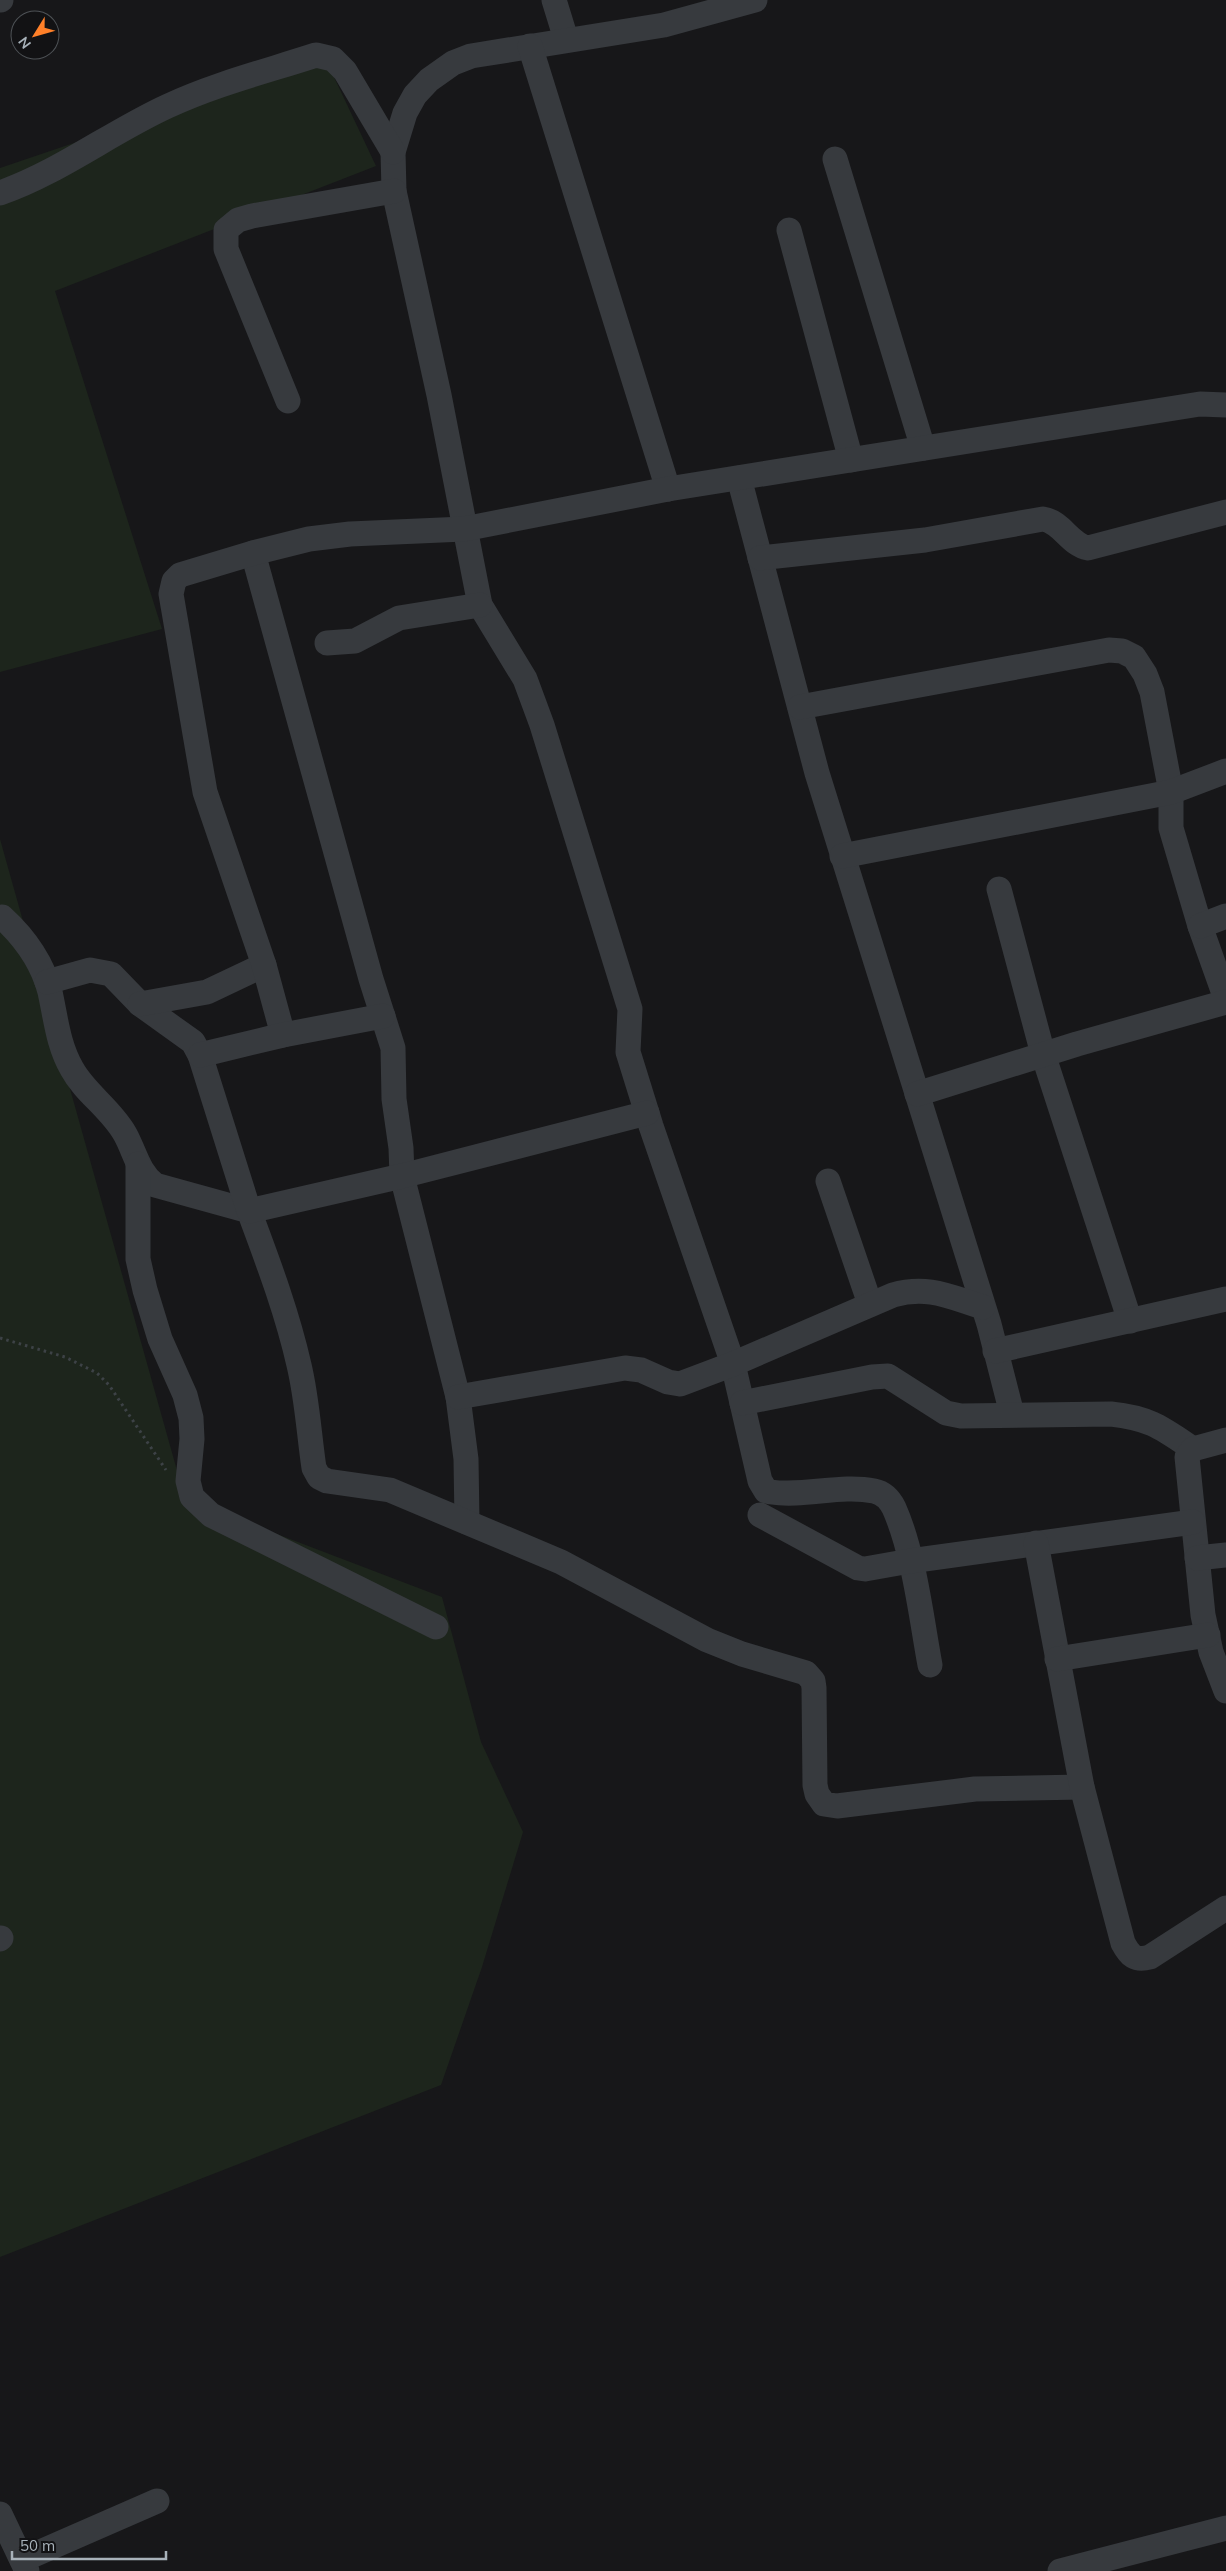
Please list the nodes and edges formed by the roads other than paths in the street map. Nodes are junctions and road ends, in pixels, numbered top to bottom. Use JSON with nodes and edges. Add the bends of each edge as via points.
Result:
{"nodes":[{"id":1,"x":554,"y":0,"type":"edge"},
{"id":2,"x":755,"y":0,"type":"edge"},
{"id":3,"x":566,"y":40,"type":"junction"},
{"id":4,"x":530,"y":46,"type":"junction"},
{"id":5,"x":393,"y":152,"type":"junction"},
{"id":6,"x":835,"y":158,"type":"dead end"},
{"id":7,"x":394,"y":191,"type":"junction"},
{"id":8,"x":0,"y":194,"type":"edge"},
{"id":9,"x":788,"y":230,"type":"dead end"},
{"id":10,"x":288,"y":401,"type":"dead end"},
{"id":11,"x":1226,"y":405,"type":"edge"},
{"id":12,"x":923,"y":448,"type":"junction"},
{"id":13,"x":851,"y":460,"type":"junction"},
{"id":14,"x":739,"y":478,"type":"junction"},
{"id":15,"x":668,"y":489,"type":"junction"},
{"id":16,"x":1226,"y":512,"type":"edge"},
{"id":17,"x":464,"y":529,"type":"junction"},
{"id":18,"x":253,"y":552,"type":"junction"},
{"id":19,"x":760,"y":558,"type":"junction"},
{"id":20,"x":480,"y":605,"type":"junction"},
{"id":21,"x":327,"y":643,"type":"dead end"},
{"id":22,"x":800,"y":707,"type":"junction"},
{"id":23,"x":1226,"y":771,"type":"edge"},
{"id":24,"x":1171,"y":792,"type":"junction"},
{"id":25,"x":842,"y":856,"type":"junction"},
{"id":26,"x":999,"y":889,"type":"dead end"},
{"id":27,"x":1226,"y":916,"type":"edge"},
{"id":28,"x":2,"y":917,"type":"dead end"},
{"id":29,"x":1200,"y":926,"type":"junction"},
{"id":30,"x":264,"y":965,"type":"junction"},
{"id":31,"x":47,"y":982,"type":"junction"},
{"id":32,"x":1226,"y":1000,"type":"edge"},
{"id":33,"x":140,"y":1004,"type":"junction"},
{"id":34,"x":383,"y":1016,"type":"junction"},
{"id":35,"x":283,"y":1035,"type":"junction"},
{"id":36,"x":1043,"y":1054,"type":"junction"},
{"id":37,"x":200,"y":1055,"type":"junction"},
{"id":38,"x":917,"y":1094,"type":"junction"},
{"id":39,"x":647,"y":1113,"type":"junction"},
{"id":40,"x":138,"y":1164,"type":"junction"},
{"id":41,"x":402,"y":1176,"type":"junction"},
{"id":42,"x":828,"y":1181,"type":"dead end"},
{"id":43,"x":249,"y":1211,"type":"junction"},
{"id":44,"x":1226,"y":1299,"type":"edge"},
{"id":45,"x":870,"y":1304,"type":"junction"},
{"id":46,"x":983,"y":1307,"type":"junction"},
{"id":47,"x":1130,"y":1322,"type":"junction"},
{"id":48,"x":995,"y":1351,"type":"junction"},
{"id":49,"x":734,"y":1364,"type":"junction"},
{"id":50,"x":458,"y":1397,"type":"junction"},
{"id":51,"x":742,"y":1403,"type":"junction"},
{"id":52,"x":1012,"y":1414,"type":"junction"},
{"id":53,"x":1226,"y":1440,"type":"edge"},
{"id":54,"x":1193,"y":1449,"type":"junction"},
{"id":55,"x":760,"y":1515,"type":"dead end"},
{"id":56,"x":467,"y":1522,"type":"junction"},
{"id":57,"x":1193,"y":1522,"type":"junction"},
{"id":58,"x":1036,"y":1543,"type":"junction"},
{"id":59,"x":1226,"y":1555,"type":"edge"},
{"id":60,"x":1197,"y":1558,"type":"junction"},
{"id":61,"x":910,"y":1561,"type":"junction"},
{"id":62,"x":436,"y":1627,"type":"dead end"},
{"id":63,"x":1208,"y":1635,"type":"junction"},
{"id":64,"x":1057,"y":1659,"type":"junction"},
{"id":65,"x":930,"y":1665,"type":"dead end"},
{"id":66,"x":1226,"y":1691,"type":"edge"},
{"id":67,"x":1082,"y":1787,"type":"junction"},
{"id":68,"x":1226,"y":1908,"type":"edge"},
{"id":69,"x":157,"y":2501,"type":"dead end"},
{"id":70,"x":0,"y":2514,"type":"edge"},
{"id":71,"x":1226,"y":2528,"type":"edge"},
{"id":72,"x":1123,"y":2563,"type":"edge"},
{"id":73,"x":25,"y":2566,"type":"edge"},
{"id":74,"x":1060,"y":2571,"type":"edge"}],
"edges":[{"from":1,"to":3,"type":"street"},
{"from":2,"to":3,"type":"street","via":[[664,25]]},
{"from":3,"to":4,"type":"street"},
{"from":4,"to":5,"type":"street","via":[[471,56],[429,80],[405,113]]},
{"from":4,"to":15,"type":"street"},
{"from":5,"to":7,"type":"street"},
{"from":5,"to":8,"type":"street","via":[[345,71],[333,59],[316,55],[208,89],[169,105],[56,168]]},
{"from":6,"to":12,"type":"street"},
{"from":7,"to":10,"type":"street","via":[[252,216],[238,220],[226,230],[226,249]]},
{"from":7,"to":17,"type":"street","via":[[439,395]]},
{"from":9,"to":13,"type":"street"},
{"from":11,"to":12,"type":"street","via":[[1200,404]]},
{"from":12,"to":13,"type":"street"},
{"from":13,"to":14,"type":"street"},
{"from":14,"to":15,"type":"street"},
{"from":14,"to":19,"type":"street"},
{"from":15,"to":17,"type":"street"},
{"from":16,"to":19,"type":"street","via":[[1088,548],[1078,544],[1053,522],[1038,519],[925,540]]},
{"from":17,"to":18,"type":"street","via":[[350,534],[309,539]]},
{"from":17,"to":20,"type":"street"},
{"from":18,"to":30,"type":"street","via":[[180,575],[174,581],[171,594],[205,792]]},
{"from":18,"to":34,"type":"street"},
{"from":19,"to":22,"type":"street"},
{"from":20,"to":21,"type":"street","via":[[400,618],[355,641]]},
{"from":20,"to":39,"type":"street","via":[[525,679],[542,725],[630,1010],[628,1052]]},
{"from":22,"to":24,"type":"street","via":[[1109,650],[1122,651],[1134,657],[1152,692]]},
{"from":22,"to":25,"type":"street"},
{"from":23,"to":24,"type":"street"},
{"from":24,"to":25,"type":"street"},
{"from":24,"to":29,"type":"street","via":[[1171,828]]},
{"from":25,"to":38,"type":"street"},
{"from":26,"to":36,"type":"street"},
{"from":27,"to":29,"type":"street"},
{"from":28,"to":31,"type":"street","via":[[35,954]]},
{"from":29,"to":32,"type":"street"},
{"from":30,"to":33,"type":"street","via":[[207,992]]},
{"from":30,"to":35,"type":"street"},
{"from":31,"to":33,"type":"street","via":[[78,972],[103,971]]},
{"from":31,"to":40,"type":"street","via":[[64,1054],[83,1085],[124,1132]]},
{"from":32,"to":36,"type":"street"},
{"from":33,"to":37,"type":"street","via":[[193,1042]]},
{"from":34,"to":35,"type":"street"},
{"from":34,"to":41,"type":"street","via":[[393,1048],[394,1099]]},
{"from":35,"to":37,"type":"street"},
{"from":36,"to":38,"type":"street"},
{"from":36,"to":47,"type":"street"},
{"from":37,"to":43,"type":"street"},
{"from":38,"to":46,"type":"street"},
{"from":39,"to":41,"type":"street"},
{"from":39,"to":49,"type":"street"},
{"from":40,"to":43,"type":"street","via":[[146,1178],[155,1185]]},
{"from":40,"to":62,"type":"street","via":[[138,1259],[160,1339],[185,1395],[191,1418],[188,1481],[192,1498],[211,1516]]},
{"from":41,"to":43,"type":"street"},
{"from":41,"to":50,"type":"street"},
{"from":42,"to":45,"type":"street"},
{"from":43,"to":56,"type":"street","via":[[278,1286],[292,1335],[300,1367],[314,1468],[319,1477],[390,1490]]},
{"from":44,"to":47,"type":"street"},
{"from":45,"to":46,"type":"street","via":[[912,1290],[930,1291]]},
{"from":45,"to":49,"type":"street"},
{"from":46,"to":48,"type":"street"},
{"from":47,"to":48,"type":"street"},
{"from":48,"to":52,"type":"street"},
{"from":49,"to":50,"type":"street","via":[[680,1384],[641,1370],[625,1368]]},
{"from":49,"to":51,"type":"street"},
{"from":50,"to":56,"type":"street","via":[[466,1459]]},
{"from":51,"to":52,"type":"street","via":[[888,1376],[946,1413],[961,1416]]},
{"from":51,"to":61,"type":"street","via":[[760,1482],[766,1491],[778,1494],[858,1490],[882,1493],[894,1508]]},
{"from":52,"to":54,"type":"street","via":[[1135,1416],[1154,1423]]},
{"from":53,"to":54,"type":"street"},
{"from":54,"to":57,"type":"street","via":[[1187,1457]]},
{"from":55,"to":61,"type":"street","via":[[858,1568]]},
{"from":56,"to":67,"type":"street","via":[[562,1562],[714,1643],[810,1676],[814,1688],[815,1785],[824,1804],[837,1806],[975,1789]]},
{"from":57,"to":58,"type":"street"},
{"from":57,"to":60,"type":"street"},
{"from":58,"to":61,"type":"street"},
{"from":58,"to":64,"type":"street"},
{"from":59,"to":60,"type":"street"},
{"from":60,"to":63,"type":"street"},
{"from":61,"to":65,"type":"street"},
{"from":63,"to":64,"type":"street"},
{"from":63,"to":66,"type":"street"},
{"from":64,"to":67,"type":"street"},
{"from":67,"to":68,"type":"street","via":[[1123,1943],[1133,1958],[1150,1957]]},
{"from":69,"to":73,"type":"street"},
{"from":70,"to":73,"type":"street"},
{"from":71,"to":72,"type":"street"},
{"from":72,"to":74,"type":"street"}]}
